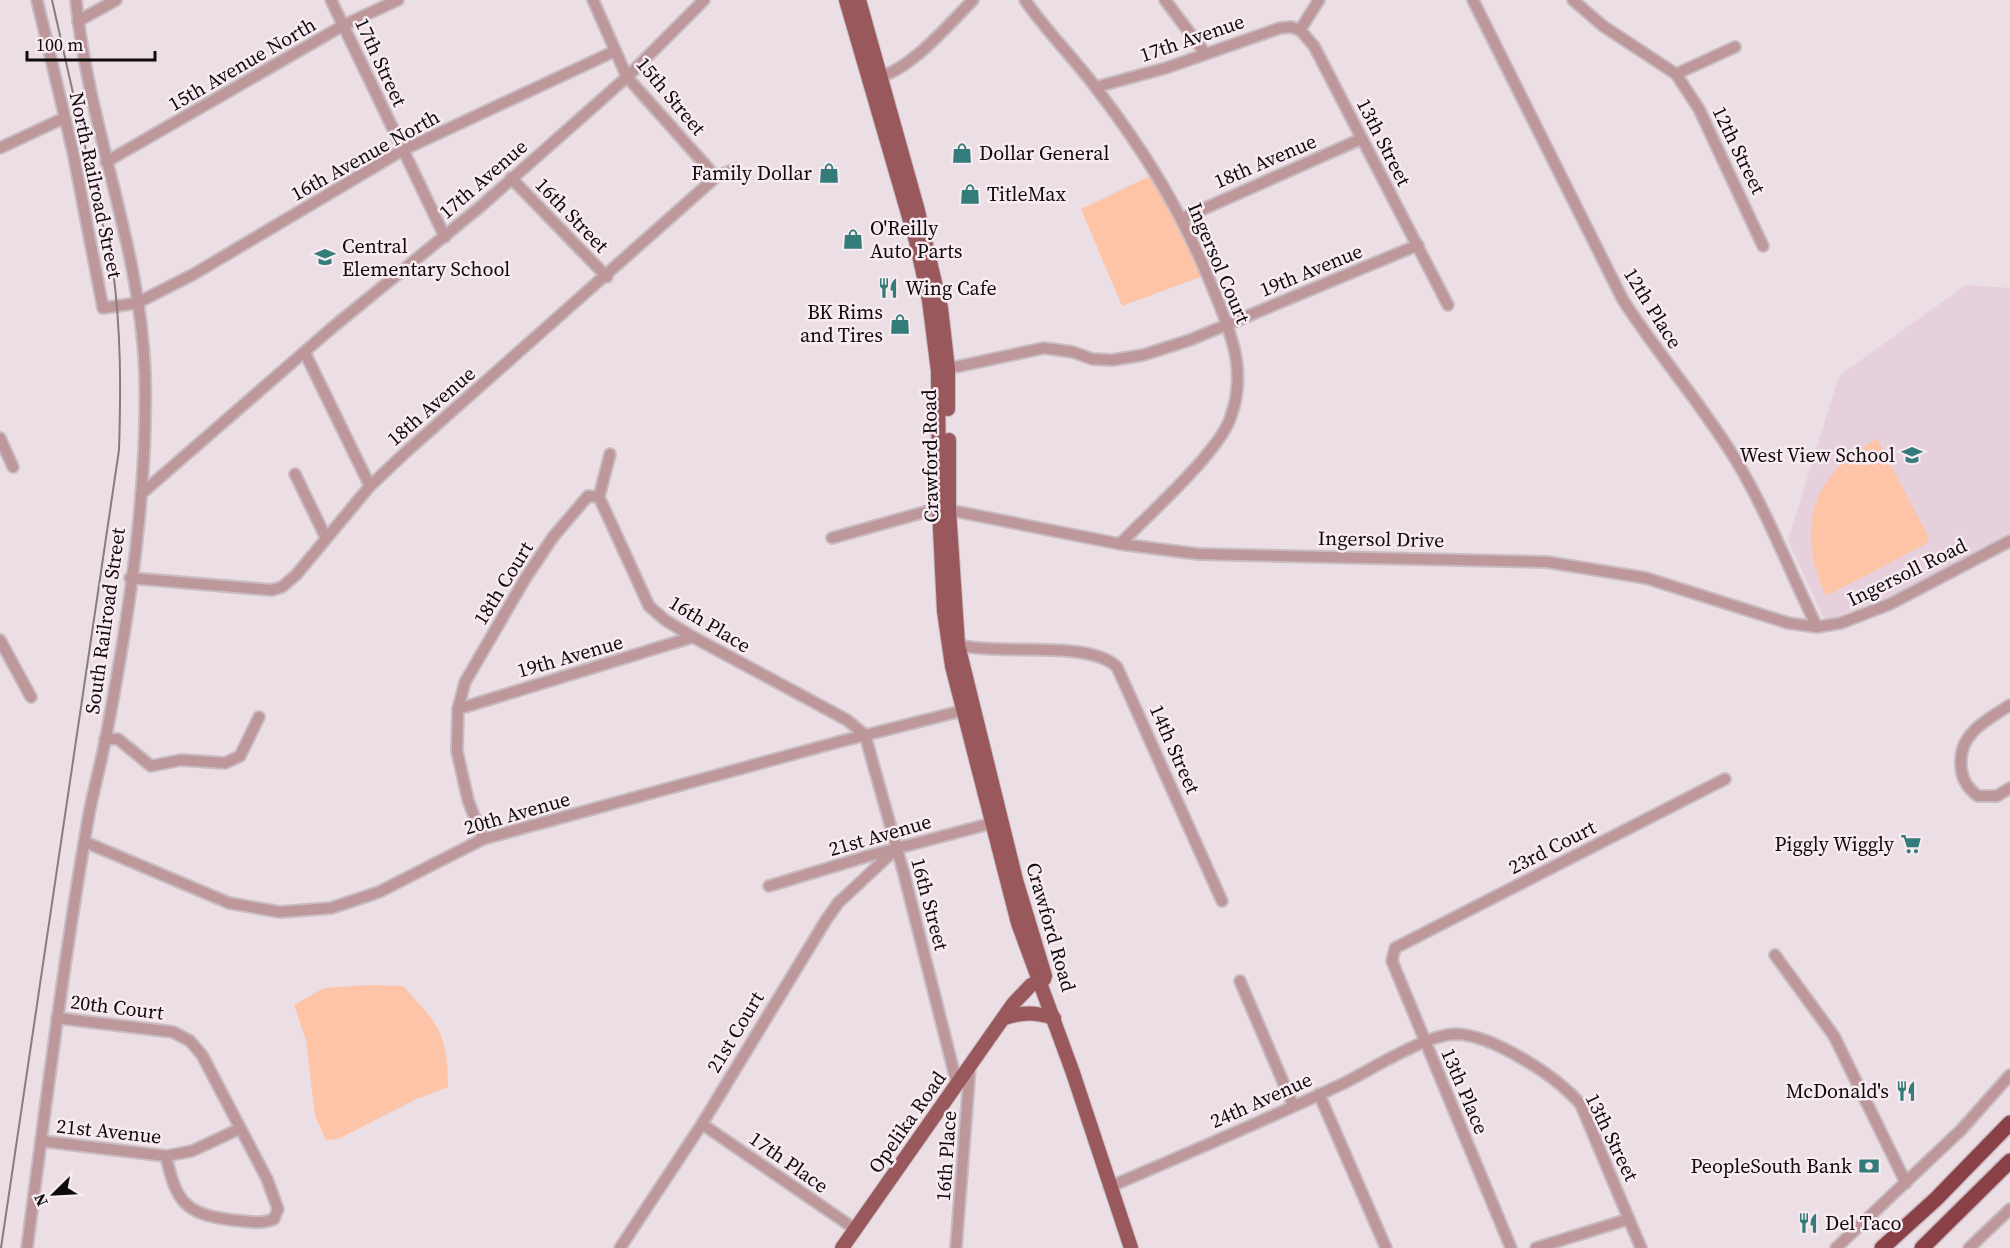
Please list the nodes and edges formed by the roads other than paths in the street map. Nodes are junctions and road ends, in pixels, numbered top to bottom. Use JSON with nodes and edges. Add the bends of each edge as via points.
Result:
{"nodes":[{"id":1,"x":37,"y":0,"type":"edge"},
{"id":2,"x":76,"y":0,"type":"edge"},
{"id":3,"x":116,"y":0,"type":"edge"},
{"id":4,"x":331,"y":0,"type":"edge"},
{"id":5,"x":398,"y":0,"type":"edge"},
{"id":6,"x":593,"y":0,"type":"edge"},
{"id":7,"x":704,"y":0,"type":"edge"},
{"id":8,"x":846,"y":0,"type":"edge"},
{"id":9,"x":859,"y":0,"type":"edge"},
{"id":10,"x":973,"y":0,"type":"edge"},
{"id":11,"x":1025,"y":0,"type":"edge"},
{"id":12,"x":1165,"y":0,"type":"edge"},
{"id":13,"x":1319,"y":0,"type":"edge"},
{"id":14,"x":1473,"y":0,"type":"edge"},
{"id":15,"x":1573,"y":0,"type":"edge"},
{"id":16,"x":78,"y":21,"type":"junction"},
{"id":17,"x":344,"y":26,"type":"junction"},
{"id":18,"x":1300,"y":30,"type":"junction"},
{"id":19,"x":1735,"y":47,"type":"dead end"},
{"id":20,"x":615,"y":51,"type":"junction"},
{"id":21,"x":1205,"y":53,"type":"junction"},
{"id":22,"x":1676,"y":74,"type":"junction"},
{"id":23,"x":627,"y":77,"type":"junction"},
{"id":24,"x":875,"y":79,"type":"junction"},
{"id":25,"x":1095,"y":87,"type":"junction"},
{"id":26,"x":64,"y":118,"type":"junction"},
{"id":27,"x":1361,"y":139,"type":"junction"},
{"id":28,"x":0,"y":148,"type":"edge"},
{"id":29,"x":403,"y":150,"type":"junction"},
{"id":30,"x":106,"y":162,"type":"junction"},
{"id":31,"x":735,"y":169,"type":"dead end"},
{"id":32,"x":716,"y":177,"type":"junction"},
{"id":33,"x":511,"y":178,"type":"junction"},
{"id":34,"x":1183,"y":218,"type":"junction"},
{"id":35,"x":445,"y":237,"type":"junction"},
{"id":36,"x":1418,"y":245,"type":"junction"},
{"id":37,"x":1763,"y":246,"type":"dead end"},
{"id":38,"x":607,"y":277,"type":"junction"},
{"id":39,"x":137,"y":303,"type":"junction"},
{"id":40,"x":1448,"y":305,"type":"dead end"},
{"id":41,"x":102,"y":308,"type":"joint"},
{"id":42,"x":1228,"y":323,"type":"junction"},
{"id":43,"x":305,"y":353,"type":"junction"},
{"id":44,"x":943,"y":370,"type":"junction"},
{"id":45,"x":0,"y":438,"type":"edge"},
{"id":46,"x":610,"y":454,"type":"dead end"},
{"id":47,"x":13,"y":467,"type":"dead end"},
{"id":48,"x":294,"y":474,"type":"dead end"},
{"id":49,"x":370,"y":486,"type":"junction"},
{"id":50,"x":141,"y":494,"type":"junction"},
{"id":51,"x":599,"y":497,"type":"junction"},
{"id":52,"x":944,"y":509,"type":"junction"},
{"id":53,"x":326,"y":538,"type":"junction"},
{"id":54,"x":832,"y":538,"type":"dead end"},
{"id":55,"x":2010,"y":541,"type":"edge"},
{"id":56,"x":1120,"y":544,"type":"junction"},
{"id":57,"x":130,"y":578,"type":"junction"},
{"id":58,"x":1817,"y":627,"type":"junction"},
{"id":59,"x":693,"y":637,"type":"junction"},
{"id":60,"x":0,"y":640,"type":"edge"},
{"id":61,"x":952,"y":643,"type":"junction"},
{"id":62,"x":31,"y":697,"type":"dead end"},
{"id":63,"x":2010,"y":705,"type":"edge"},
{"id":64,"x":458,"y":709,"type":"junction"},
{"id":65,"x":968,"y":710,"type":"junction"},
{"id":66,"x":259,"y":717,"type":"dead end"},
{"id":67,"x":865,"y":735,"type":"junction"},
{"id":68,"x":105,"y":739,"type":"junction"},
{"id":69,"x":1725,"y":779,"type":"dead end"},
{"id":70,"x":2010,"y":788,"type":"edge"},
{"id":71,"x":997,"y":822,"type":"junction"},
{"id":72,"x":483,"y":839,"type":"junction"},
{"id":73,"x":85,"y":842,"type":"junction"},
{"id":74,"x":897,"y":848,"type":"junction"},
{"id":75,"x":769,"y":886,"type":"dead end"},
{"id":76,"x":1222,"y":901,"type":"dead end"},
{"id":77,"x":1395,"y":948,"type":"joint"},
{"id":78,"x":1774,"y":955,"type":"dead end"},
{"id":79,"x":1029,"y":957,"type":"junction"},
{"id":80,"x":1240,"y":981,"type":"dead end"},
{"id":81,"x":1041,"y":982,"type":"junction"},
{"id":82,"x":1018,"y":998,"type":"junction"},
{"id":83,"x":57,"y":1018,"type":"junction"},
{"id":84,"x":1004,"y":1018,"type":"junction"},
{"id":85,"x":1054,"y":1018,"type":"junction"},
{"id":86,"x":1425,"y":1042,"type":"junction"},
{"id":87,"x":970,"y":1067,"type":"junction"},
{"id":88,"x":2010,"y":1075,"type":"edge"},
{"id":89,"x":957,"y":1084,"type":"junction"},
{"id":90,"x":1319,"y":1094,"type":"junction"},
{"id":91,"x":1293,"y":1105,"type":"junction"},
{"id":92,"x":2010,"y":1123,"type":"edge"},
{"id":93,"x":702,"y":1124,"type":"junction"},
{"id":94,"x":239,"y":1129,"type":"junction"},
{"id":95,"x":41,"y":1141,"type":"junction"},
{"id":96,"x":166,"y":1156,"type":"junction"},
{"id":97,"x":2010,"y":1161,"type":"edge"},
{"id":98,"x":1906,"y":1183,"type":"junction"},
{"id":99,"x":1109,"y":1187,"type":"junction"},
{"id":100,"x":2010,"y":1209,"type":"edge"},
{"id":101,"x":1629,"y":1219,"type":"junction"},
{"id":102,"x":855,"y":1229,"type":"junction"},
{"id":103,"x":27,"y":1248,"type":"edge"},
{"id":104,"x":620,"y":1248,"type":"edge"},
{"id":105,"x":842,"y":1248,"type":"edge"},
{"id":106,"x":956,"y":1248,"type":"edge"},
{"id":107,"x":1131,"y":1248,"type":"edge"},
{"id":108,"x":1386,"y":1248,"type":"edge"},
{"id":109,"x":1511,"y":1248,"type":"edge"},
{"id":110,"x":1536,"y":1248,"type":"edge"},
{"id":111,"x":1641,"y":1248,"type":"edge"},
{"id":112,"x":1836,"y":1248,"type":"edge"},
{"id":113,"x":1882,"y":1248,"type":"edge"},
{"id":114,"x":1922,"y":1248,"type":"edge"},
{"id":115,"x":1969,"y":1248,"type":"edge"}],
"edges":[{"from":1,"to":26,"type":"street","name":"North Railroad Street"},
{"from":2,"to":16,"type":"street","name":"South Railroad Street"},
{"from":3,"to":16,"type":"street"},
{"from":4,"to":17,"type":"street","name":"17th Street"},
{"from":5,"to":17,"type":"street","name":"15th Avenue North"},
{"from":6,"to":20,"type":"street","name":"15th Street"},
{"from":7,"to":23,"type":"street","name":"17th Avenue"},
{"from":8,"to":24,"type":"main road"},
{"from":9,"to":24,"type":"main road"},
{"from":10,"to":24,"type":"street","via":[[922,50]]},
{"from":11,"to":25,"type":"street","name":"Ingersol Court"},
{"from":12,"to":21,"type":"street"},
{"from":13,"to":18,"type":"street"},
{"from":14,"to":58,"type":"street","name":"12th Place","via":[[1623,300],[1738,464]]},
{"from":15,"to":22,"type":"street","via":[[1603,26]]},
{"from":16,"to":30,"type":"street","name":"South Railroad Street"},
{"from":17,"to":29,"type":"street","name":"17th Street"},
{"from":17,"to":30,"type":"street","name":"15th Avenue North"},
{"from":18,"to":21,"type":"street","name":"17th Avenue","via":[[1280,28]]},
{"from":18,"to":27,"type":"street","name":"13th Street","via":[[1314,46]]},
{"from":19,"to":22,"type":"street"},
{"from":20,"to":23,"type":"street","name":"15th Street"},
{"from":20,"to":29,"type":"street","name":"16th Avenue North"},
{"from":21,"to":25,"type":"street","name":"17th Avenue"},
{"from":22,"to":37,"type":"street","name":"12th Street","via":[[1699,109]]},
{"from":23,"to":32,"type":"street","name":"15th Street"},
{"from":23,"to":33,"type":"street","name":"17th Avenue"},
{"from":24,"to":44,"type":"main road","name":"Crawford Road","via":[[930,259],[941,308]]},
{"from":25,"to":34,"type":"street","name":"Ingersol Court","via":[[1152,165]]},
{"from":26,"to":28,"type":"street"},
{"from":26,"to":41,"type":"street","name":"North Railroad Street"},
{"from":27,"to":34,"type":"street","name":"18th Avenue"},
{"from":27,"to":36,"type":"street","name":"13th Street"},
{"from":29,"to":35,"type":"street","name":"17th Street"},
{"from":29,"to":39,"type":"street","name":"16th Avenue North","via":[[194,274]]},
{"from":30,"to":39,"type":"street","name":"South Railroad Street"},
{"from":31,"to":32,"type":"street","name":"18th Avenue"},
{"from":32,"to":38,"type":"street","name":"18th Avenue"},
{"from":33,"to":35,"type":"street","name":"17th Avenue"},
{"from":33,"to":38,"type":"street","name":"16th Street"},
{"from":34,"to":42,"type":"street","name":"Ingersol Court"},
{"from":35,"to":43,"type":"street","name":"17th Avenue"},
{"from":36,"to":40,"type":"street","name":"13th Street"},
{"from":36,"to":42,"type":"street","name":"19th Avenue"},
{"from":38,"to":49,"type":"street","name":"18th Avenue"},
{"from":39,"to":41,"type":"street","name":"16th Avenue North"},
{"from":39,"to":50,"type":"street","name":"South Railroad Street","via":[[145,370]]},
{"from":42,"to":44,"type":"street","name":"19th Avenue","via":[[1143,355],[1112,360],[1044,348]]},
{"from":42,"to":56,"type":"street","name":"Ingersol Court","via":[[1239,393],[1230,421],[1213,446]]},
{"from":43,"to":49,"type":"street"},
{"from":43,"to":50,"type":"street","name":"17th Avenue"},
{"from":44,"to":52,"type":"main road","name":"Crawford Road"},
{"from":45,"to":47,"type":"street"},
{"from":46,"to":51,"type":"street"},
{"from":48,"to":53,"type":"street"},
{"from":49,"to":53,"type":"street","name":"18th Avenue"},
{"from":50,"to":57,"type":"street","name":"South Railroad Street"},
{"from":51,"to":59,"type":"street","name":"16th Place","via":[[650,606],[664,620]]},
{"from":51,"to":64,"type":"street","name":"18th Court","via":[[588,496],[579,503],[525,579],[470,673]]},
{"from":52,"to":54,"type":"street"},
{"from":52,"to":56,"type":"street","name":"Ingersol Drive"},
{"from":52,"to":61,"type":"main road","name":"Crawford Road"},
{"from":53,"to":57,"type":"street","name":"18th Avenue","via":[[289,582],[272,590]]},
{"from":55,"to":58,"type":"street","name":"Ingersoll Road","via":[[1890,604],[1841,623]]},
{"from":56,"to":58,"type":"street","name":"Ingersol Drive","via":[[1198,554],[1547,562],[1646,578],[1788,623]]},
{"from":57,"to":68,"type":"street","name":"South Railroad Street"},
{"from":59,"to":64,"type":"street","name":"19th Avenue"},
{"from":59,"to":67,"type":"street","name":"16th Place","via":[[847,720]]},
{"from":60,"to":62,"type":"street"},
{"from":61,"to":65,"type":"main road","name":"Crawford Road"},
{"from":61,"to":76,"type":"street","name":"14th Street","via":[[1073,648],[1110,660],[1117,667]]},
{"from":63,"to":70,"type":"street","via":[[1969,734],[1960,752],[1961,772],[1970,790],[1978,796],[1996,796]]},
{"from":64,"to":72,"type":"street","name":"18th Court","via":[[457,751],[468,800]]},
{"from":65,"to":67,"type":"street","name":"20th Avenue"},
{"from":65,"to":71,"type":"main road","name":"Crawford Road"},
{"from":66,"to":68,"type":"street","via":[[240,756],[225,763],[181,760],[151,766],[117,739]]},
{"from":67,"to":72,"type":"street","name":"20th Avenue"},
{"from":67,"to":74,"type":"street","name":"16th Street"},
{"from":68,"to":73,"type":"street","name":"South Railroad Street"},
{"from":69,"to":77,"type":"street","name":"23rd Court"},
{"from":71,"to":74,"type":"street","name":"21st Avenue"},
{"from":71,"to":79,"type":"main road","name":"Crawford Road"},
{"from":71,"to":81,"type":"main road","name":"Crawford Road"},
{"from":72,"to":73,"type":"street","name":"20th Avenue","via":[[376,893],[331,908],[280,912],[229,903]]},
{"from":73,"to":83,"type":"street","name":"South Railroad Street"},
{"from":74,"to":75,"type":"street","name":"21st Avenue"},
{"from":74,"to":89,"type":"street","name":"16th Street"},
{"from":74,"to":93,"type":"street","name":"21st Court","via":[[838,903]]},
{"from":77,"to":86,"type":"street","name":"13th Place","via":[[1392,961]]},
{"from":78,"to":98,"type":"street","via":[[1834,1036]]},
{"from":79,"to":81,"type":"main road","name":"Crawford Road"},
{"from":79,"to":82,"type":"main road"},
{"from":80,"to":91,"type":"street"},
{"from":81,"to":82,"type":"main road","name":"Opelika Road"},
{"from":81,"to":84,"type":"main road","name":"Opelika Road","via":[[1019,1008]]},
{"from":81,"to":85,"type":"main road","name":"Crawford Road","via":[[1055,1008]]},
{"from":82,"to":84,"type":"main road","name":"Opelika Road"},
{"from":83,"to":94,"type":"street","name":"20th Court","via":[[173,1032],[190,1041],[202,1056]]},
{"from":83,"to":95,"type":"street","name":"South Railroad Street"},
{"from":84,"to":85,"type":"main road","via":[[1025,1012]]},
{"from":84,"to":87,"type":"main road","name":"Opelika Road"},
{"from":85,"to":99,"type":"main road"},
{"from":86,"to":90,"type":"street","name":"24th Avenue"},
{"from":86,"to":101,"type":"street","name":"13th Street","via":[[1453,1034],[1473,1037],[1546,1072],[1569,1090],[1581,1105]]},
{"from":86,"to":109,"type":"street","name":"13th Place"},
{"from":87,"to":89,"type":"main road","name":"Opelika Road"},
{"from":87,"to":106,"type":"street","name":"16th Place"},
{"from":88,"to":98,"type":"street"},
{"from":89,"to":102,"type":"main road","name":"Opelika Road"},
{"from":90,"to":91,"type":"street","name":"24th Avenue"},
{"from":90,"to":108,"type":"street"},
{"from":91,"to":99,"type":"street","name":"24th Avenue"},
{"from":92,"to":113,"type":"highway"},
{"from":93,"to":102,"type":"street","name":"17th Place"},
{"from":93,"to":104,"type":"street","name":"21st Court"},
{"from":94,"to":96,"type":"street","name":"21st Avenue","via":[[192,1150]]},
{"from":94,"to":96,"type":"street","via":[[278,1209],[274,1219],[264,1223],[204,1215],[185,1206],[171,1178]]},
{"from":95,"to":96,"type":"street","name":"21st Avenue"},
{"from":95,"to":103,"type":"street","name":"South Railroad Street"},
{"from":97,"to":114,"type":"highway"},
{"from":98,"to":112,"type":"street"},
{"from":99,"to":107,"type":"main road"},
{"from":100,"to":115,"type":"street"},
{"from":101,"to":110,"type":"street"},
{"from":101,"to":111,"type":"street","name":"13th Street"},
{"from":102,"to":105,"type":"main road","name":"Opelika Road"}]}
